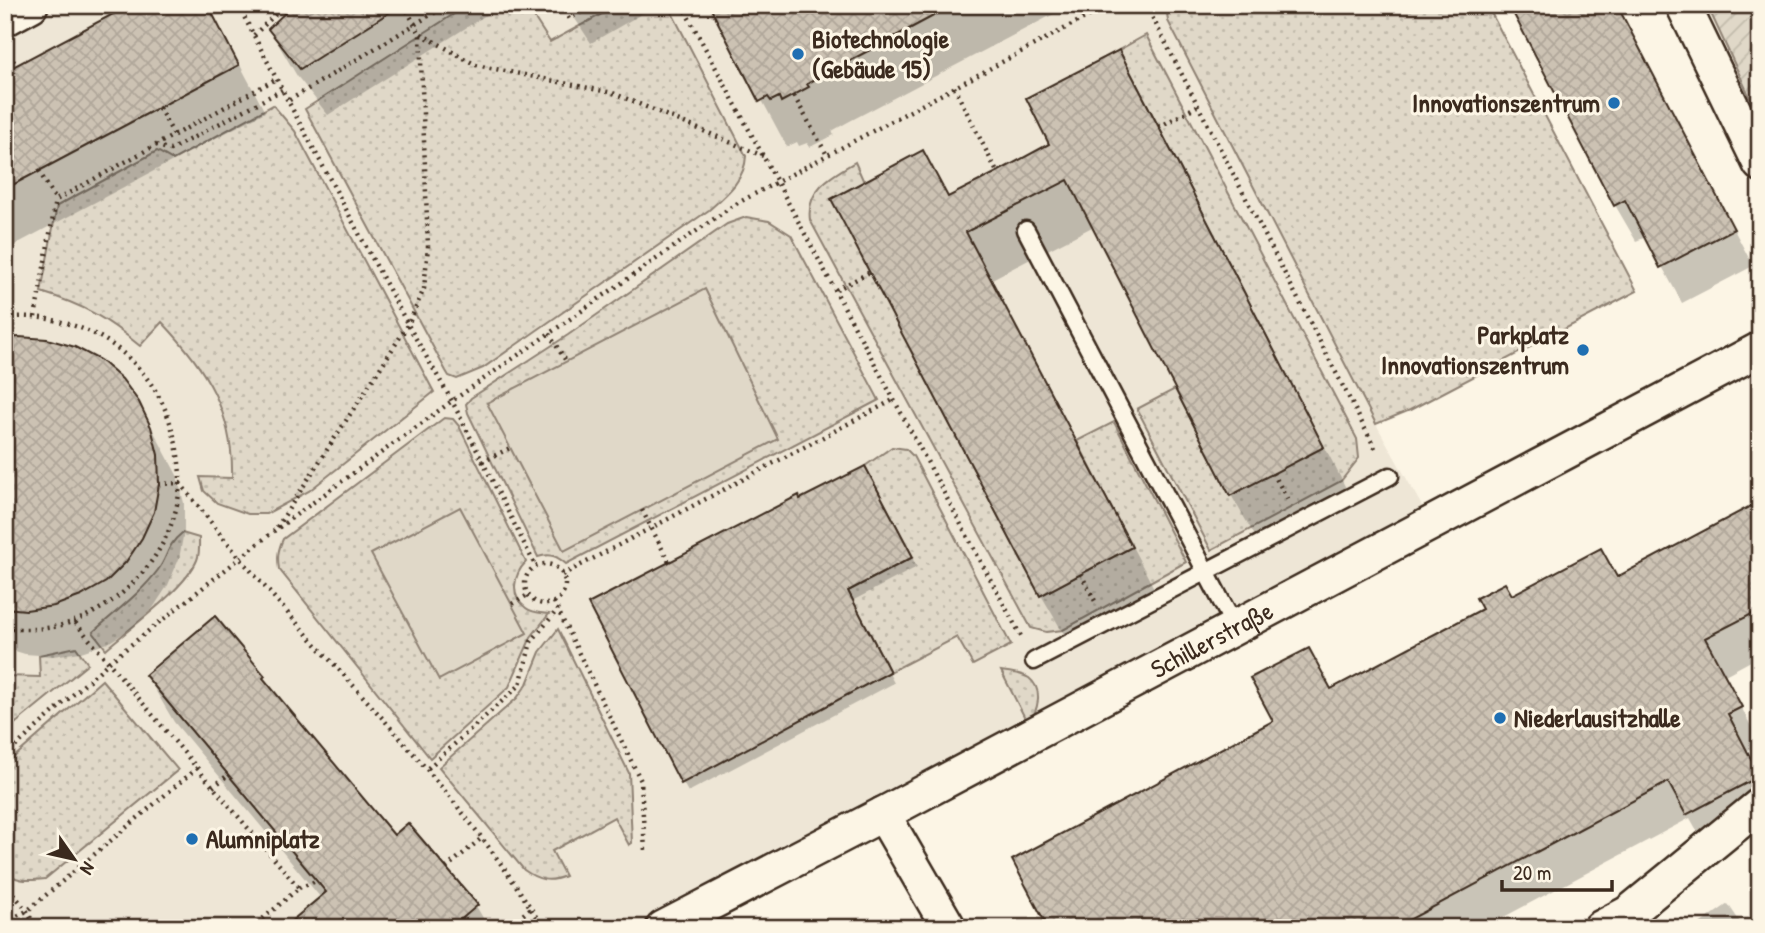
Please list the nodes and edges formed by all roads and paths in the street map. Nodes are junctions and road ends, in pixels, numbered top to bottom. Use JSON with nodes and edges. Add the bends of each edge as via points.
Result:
{"nodes":[{"id":1,"x":31,"y":5,"type":"edge"},
{"id":2,"x":238,"y":5,"type":"edge"},
{"id":3,"x":285,"y":5,"type":"edge"},
{"id":4,"x":404,"y":5,"type":"edge"},
{"id":5,"x":447,"y":5,"type":"edge"},
{"id":6,"x":561,"y":5,"type":"edge"},
{"id":7,"x":593,"y":5,"type":"edge"},
{"id":8,"x":682,"y":5,"type":"edge"},
{"id":9,"x":1109,"y":5,"type":"edge"},
{"id":10,"x":1146,"y":5,"type":"edge"},
{"id":11,"x":1683,"y":5,"type":"edge"},
{"id":12,"x":5,"y":19,"type":"edge"},
{"id":13,"x":415,"y":24,"type":"junction"},
{"id":14,"x":420,"y":34,"type":"junction"},
{"id":15,"x":254,"y":35,"type":"junction"},
{"id":16,"x":276,"y":79,"type":"junction"},
{"id":17,"x":954,"y":88,"type":"junction"},
{"id":18,"x":282,"y":90,"type":"junction"},
{"id":19,"x":794,"y":96,"type":"dead end"},
{"id":20,"x":288,"y":101,"type":"junction"},
{"id":21,"x":1197,"y":107,"type":"junction"},
{"id":22,"x":159,"y":108,"type":"dead end"},
{"id":23,"x":1159,"y":127,"type":"dead end"},
{"id":24,"x":174,"y":135,"type":"junction"},
{"id":25,"x":156,"y":145,"type":"junction"},
{"id":26,"x":827,"y":155,"type":"junction"},
{"id":27,"x":765,"y":156,"type":"junction"},
{"id":28,"x":1760,"y":163,"type":"edge"},
{"id":29,"x":39,"y":171,"type":"dead end"},
{"id":30,"x":997,"y":172,"type":"dead end"},
{"id":31,"x":779,"y":181,"type":"junction"},
{"id":32,"x":56,"y":200,"type":"junction"},
{"id":33,"x":1026,"y":230,"type":"dead end"},
{"id":34,"x":870,"y":272,"type":"dead end"},
{"id":35,"x":836,"y":290,"type":"junction"},
{"id":36,"x":35,"y":317,"type":"junction"},
{"id":37,"x":5,"y":318,"type":"edge"},
{"id":38,"x":408,"y":325,"type":"junction"},
{"id":39,"x":549,"y":334,"type":"junction"},
{"id":40,"x":1760,"y":349,"type":"edge"},
{"id":41,"x":566,"y":361,"type":"dead end"},
{"id":42,"x":895,"y":399,"type":"junction"},
{"id":43,"x":452,"y":401,"type":"junction"},
{"id":44,"x":510,"y":448,"type":"dead end"},
{"id":45,"x":482,"y":461,"type":"junction"},
{"id":46,"x":1390,"y":477,"type":"joint"},
{"id":47,"x":180,"y":483,"type":"junction"},
{"id":48,"x":159,"y":484,"type":"dead end"},
{"id":49,"x":642,"y":510,"type":"dead end"},
{"id":50,"x":652,"y":528,"type":"junction"},
{"id":51,"x":274,"y":531,"type":"junction"},
{"id":52,"x":240,"y":558,"type":"junction"},
{"id":53,"x":669,"y":562,"type":"dead end"},
{"id":54,"x":536,"y":567,"type":"junction"},
{"id":55,"x":1206,"y":572,"type":"junction"},
{"id":56,"x":562,"y":575,"type":"junction"},
{"id":57,"x":528,"y":595,"type":"junction"},
{"id":58,"x":554,"y":602,"type":"junction"},
{"id":59,"x":512,"y":604,"type":"dead end"},
{"id":60,"x":558,"y":610,"type":"junction"},
{"id":61,"x":74,"y":621,"type":"junction"},
{"id":62,"x":1235,"y":628,"type":"junction"},
{"id":63,"x":5,"y":629,"type":"edge"},
{"id":64,"x":1034,"y":661,"type":"joint"},
{"id":65,"x":108,"y":663,"type":"junction"},
{"id":66,"x":5,"y":756,"type":"edge"},
{"id":67,"x":197,"y":768,"type":"junction"},
{"id":68,"x":428,"y":768,"type":"junction"},
{"id":69,"x":228,"y":775,"type":"dead end"},
{"id":70,"x":213,"y":787,"type":"junction"},
{"id":71,"x":1760,"y":804,"type":"edge"},
{"id":72,"x":883,"y":814,"type":"junction"},
{"id":73,"x":483,"y":837,"type":"junction"},
{"id":74,"x":645,"y":851,"type":"dead end"},
{"id":75,"x":446,"y":868,"type":"dead end"},
{"id":76,"x":316,"y":881,"type":"dead end"},
{"id":77,"x":5,"y":883,"type":"edge"},
{"id":78,"x":299,"y":888,"type":"junction"},
{"id":79,"x":531,"y":908,"type":"junction"},
{"id":80,"x":27,"y":911,"type":"junction"},
{"id":81,"x":5,"y":922,"type":"edge"},
{"id":82,"x":1623,"y":923,"type":"edge"},
{"id":83,"x":36,"y":928,"type":"edge"},
{"id":84,"x":252,"y":928,"type":"edge"},
{"id":85,"x":508,"y":928,"type":"edge"},
{"id":86,"x":543,"y":928,"type":"edge"},
{"id":87,"x":663,"y":928,"type":"edge"},
{"id":88,"x":949,"y":928,"type":"edge"}],
"edges":[{"from":1,"to":12,"type":"street"},
{"from":2,"to":15,"type":"path"},
{"from":3,"to":15,"type":"path"},
{"from":4,"to":13,"type":"path"},
{"from":5,"to":13,"type":"path"},
{"from":6,"to":7,"type":"path","via":[[569,19]]},
{"from":8,"to":27,"type":"path"},
{"from":9,"to":17,"type":"path"},
{"from":10,"to":21,"type":"path"},
{"from":11,"to":28,"type":"street"},
{"from":13,"to":14,"type":"path"},
{"from":13,"to":20,"type":"path"},
{"from":14,"to":27,"type":"path","via":[[476,65],[613,93]]},
{"from":14,"to":38,"type":"path","via":[[428,247],[424,289]]},
{"from":15,"to":16,"type":"path"},
{"from":16,"to":18,"type":"path"},
{"from":16,"to":24,"type":"path"},
{"from":17,"to":26,"type":"path"},
{"from":17,"to":30,"type":"path"},
{"from":18,"to":20,"type":"path"},
{"from":18,"to":25,"type":"path","via":[[170,150]]},
{"from":19,"to":26,"type":"path"},
{"from":20,"to":38,"type":"path"},
{"from":21,"to":23,"type":"path"},
{"from":21,"to":46,"type":"path"},
{"from":22,"to":24,"type":"path"},
{"from":24,"to":25,"type":"path"},
{"from":25,"to":32,"type":"path"},
{"from":26,"to":31,"type":"path"},
{"from":27,"to":31,"type":"path"},
{"from":29,"to":32,"type":"path"},
{"from":31,"to":35,"type":"path"},
{"from":31,"to":39,"type":"path","via":[[734,205]]},
{"from":32,"to":36,"type":"path"},
{"from":33,"to":55,"type":"lane"},
{"from":34,"to":35,"type":"path"},
{"from":35,"to":42,"type":"path"},
{"from":36,"to":37,"type":"path"},
{"from":36,"to":47,"type":"path","via":[[72,324],[99,336],[143,373],[171,423]]},
{"from":38,"to":43,"type":"path"},
{"from":38,"to":51,"type":"path"},
{"from":39,"to":41,"type":"path"},
{"from":39,"to":43,"type":"path"},
{"from":40,"to":62,"type":"street","name":"Schillerstraße"},
{"from":42,"to":50,"type":"path"},
{"from":42,"to":64,"type":"path"},
{"from":43,"to":45,"type":"path"},
{"from":43,"to":51,"type":"path"},
{"from":44,"to":45,"type":"path"},
{"from":45,"to":54,"type":"path"},
{"from":46,"to":55,"type":"lane"},
{"from":47,"to":48,"type":"path"},
{"from":47,"to":52,"type":"path"},
{"from":47,"to":61,"type":"path","via":[[166,536],[152,561],[111,602]]},
{"from":49,"to":50,"type":"path"},
{"from":50,"to":53,"type":"path"},
{"from":50,"to":56,"type":"path"},
{"from":51,"to":52,"type":"path"},
{"from":52,"to":65,"type":"path"},
{"from":52,"to":68,"type":"path"},
{"from":54,"to":56,"type":"path","via":[[550,565]]},
{"from":54,"to":57,"type":"path","via":[[525,580]]},
{"from":55,"to":62,"type":"lane"},
{"from":55,"to":64,"type":"lane"},
{"from":56,"to":58,"type":"path","via":[[565,586]]},
{"from":57,"to":58,"type":"path","via":[[542,604]]},
{"from":57,"to":59,"type":"path"},
{"from":58,"to":60,"type":"path"},
{"from":60,"to":68,"type":"path","via":[[531,642],[520,685]]},
{"from":60,"to":74,"type":"path","via":[[641,781]]},
{"from":61,"to":63,"type":"path","via":[[29,630]]},
{"from":61,"to":65,"type":"path"},
{"from":62,"to":72,"type":"street","name":"Schillerstraße"},
{"from":65,"to":66,"type":"path"},
{"from":65,"to":67,"type":"path"},
{"from":67,"to":70,"type":"path"},
{"from":67,"to":80,"type":"path"},
{"from":68,"to":73,"type":"path"},
{"from":69,"to":70,"type":"path"},
{"from":70,"to":78,"type":"path"},
{"from":71,"to":82,"type":"street"},
{"from":72,"to":87,"type":"street","name":"Schillerstraße"},
{"from":72,"to":88,"type":"street"},
{"from":73,"to":75,"type":"path"},
{"from":73,"to":79,"type":"path"},
{"from":76,"to":78,"type":"path"},
{"from":77,"to":80,"type":"path"},
{"from":78,"to":84,"type":"path"},
{"from":79,"to":85,"type":"path"},
{"from":79,"to":86,"type":"path"},
{"from":80,"to":81,"type":"path"},
{"from":80,"to":83,"type":"path"}]}
